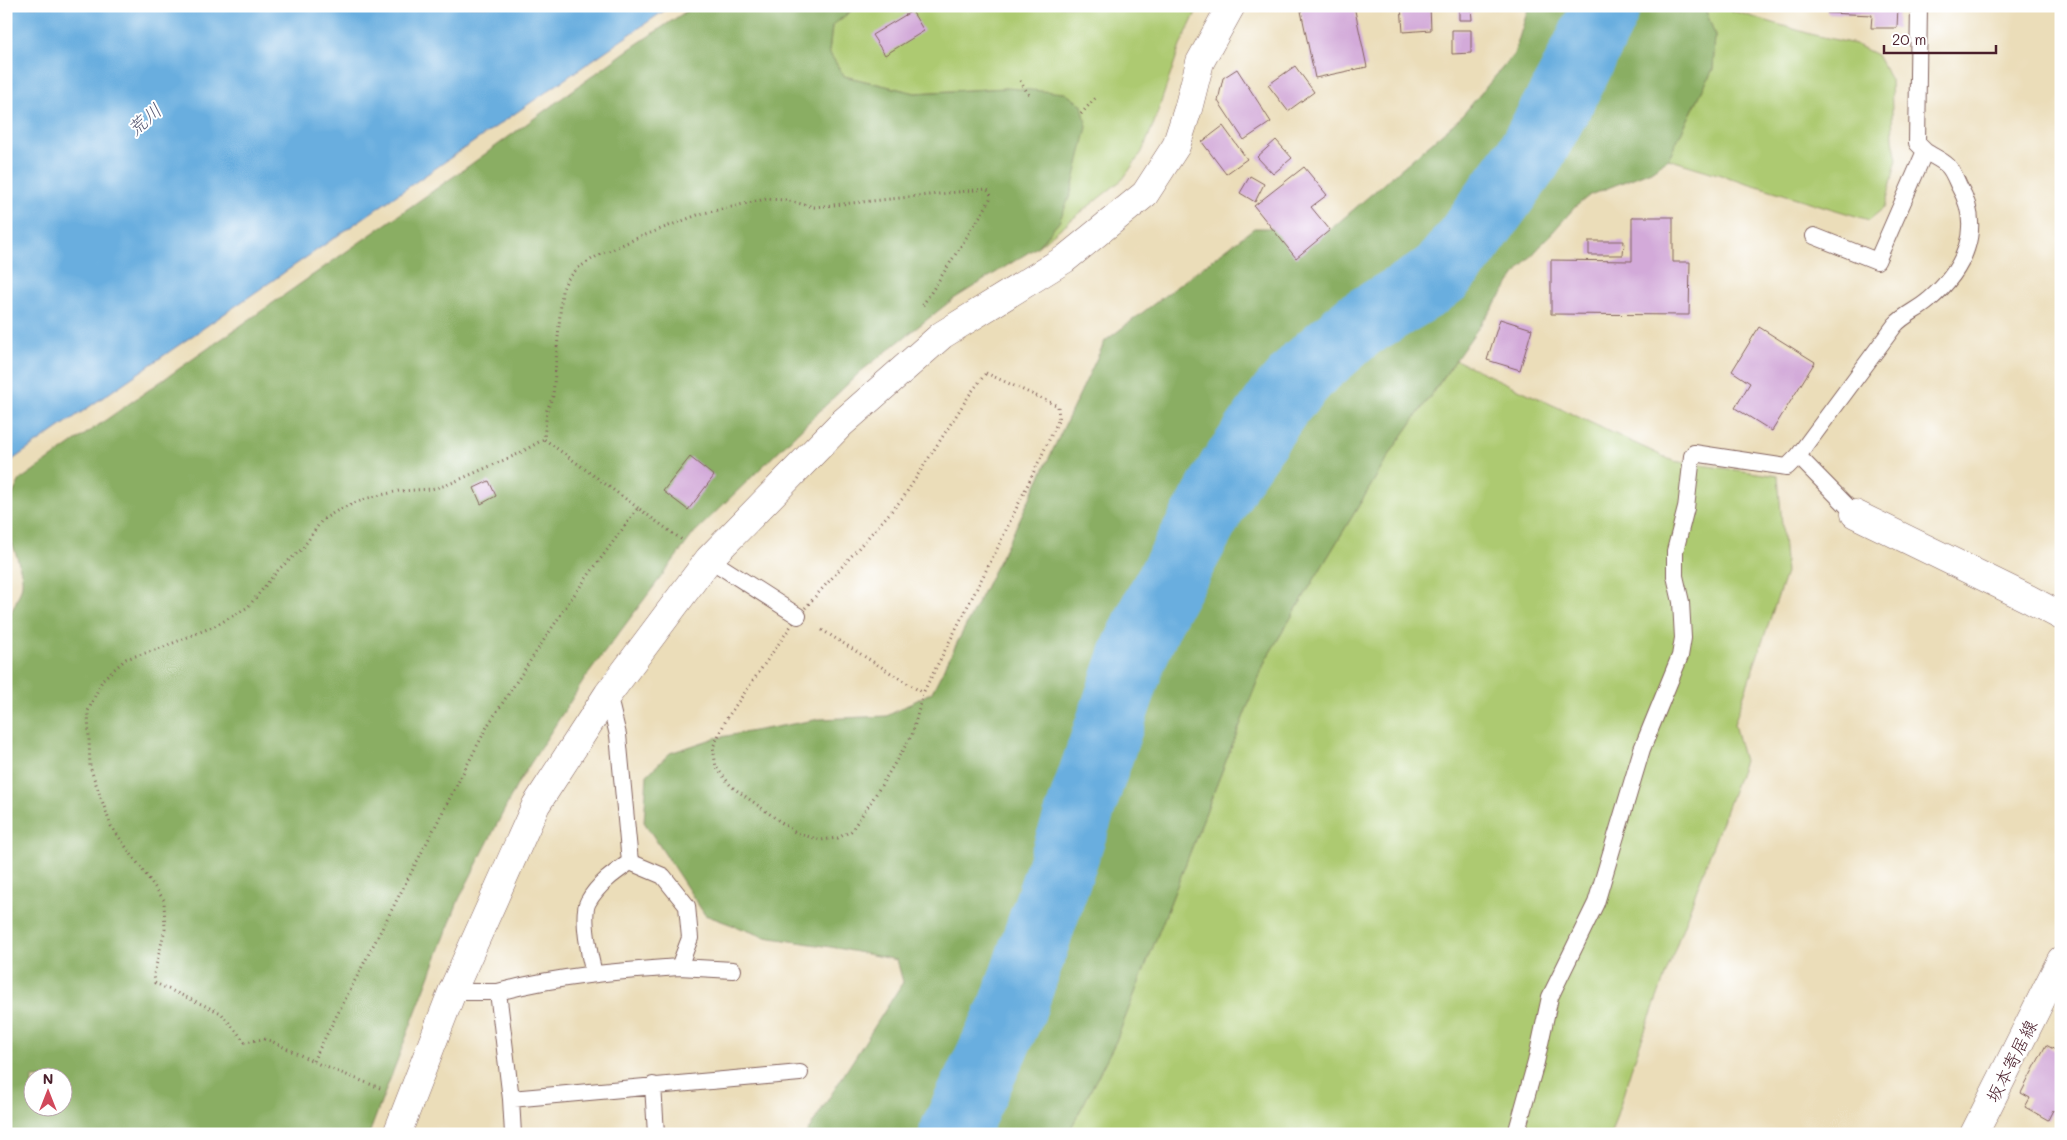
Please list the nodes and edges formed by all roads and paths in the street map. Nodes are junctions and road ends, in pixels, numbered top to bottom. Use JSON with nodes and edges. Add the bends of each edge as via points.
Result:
{"nodes":[{"id":1,"x":1232,"y":6,"type":"edge"},
{"id":2,"x":1919,"y":6,"type":"edge"},
{"id":3,"x":1020,"y":81,"type":"dead end"},
{"id":4,"x":1029,"y":95,"type":"dead end"},
{"id":5,"x":1097,"y":96,"type":"dead end"},
{"id":6,"x":1080,"y":114,"type":"dead end"},
{"id":7,"x":1925,"y":151,"type":"junction"},
{"id":8,"x":1814,"y":236,"type":"dead end"},
{"id":9,"x":918,"y":357,"type":"junction"},
{"id":10,"x":544,"y":439,"type":"junction"},
{"id":11,"x":1798,"y":456,"type":"junction"},
{"id":12,"x":638,"y":508,"type":"junction"},
{"id":13,"x":1855,"y":514,"type":"joint"},
{"id":14,"x":709,"y":559,"type":"junction"},
{"id":15,"x":2061,"y":616,"type":"edge"},
{"id":16,"x":803,"y":618,"type":"junction"},
{"id":17,"x":815,"y":626,"type":"dead end"},
{"id":18,"x":923,"y":693,"type":"junction"},
{"id":19,"x":608,"y":694,"type":"junction"},
{"id":20,"x":630,"y":862,"type":"junction"},
{"id":21,"x":2061,"y":960,"type":"edge"},
{"id":22,"x":679,"y":967,"type":"junction"},
{"id":23,"x":733,"y":970,"type":"dead end"},
{"id":24,"x":594,"y":974,"type":"junction"},
{"id":25,"x":452,"y":992,"type":"junction"},
{"id":26,"x":498,"y":992,"type":"junction"},
{"id":27,"x":313,"y":1061,"type":"junction"},
{"id":28,"x":800,"y":1073,"type":"dead end"},
{"id":29,"x":653,"y":1086,"type":"junction"},
{"id":30,"x":409,"y":1099,"type":"junction"},
{"id":31,"x":511,"y":1099,"type":"junction"},
{"id":32,"x":397,"y":1134,"type":"edge"},
{"id":33,"x":513,"y":1134,"type":"edge"},
{"id":34,"x":656,"y":1134,"type":"edge"},
{"id":35,"x":1516,"y":1134,"type":"edge"},
{"id":36,"x":1974,"y":1134,"type":"edge"}],
"edges":[{"from":1,"to":9,"type":"street","via":[[1200,62],[1176,146],[1145,194],[1065,259],[942,335]]},
{"from":2,"to":7,"type":"lane","via":[[1917,143]]},
{"from":3,"to":4,"type":"path"},
{"from":5,"to":6,"type":"path"},
{"from":7,"to":8,"type":"lane","via":[[1877,261]]},
{"from":7,"to":11,"type":"lane","via":[[1948,166],[1963,192],[1972,224],[1962,261],[1929,300],[1895,325]]},
{"from":9,"to":10,"type":"path","via":[[916,314],[986,208],[990,192],[986,189],[814,207],[766,199],[700,214],[635,239],[597,256],[566,280],[562,291],[553,396],[547,410]]},
{"from":9,"to":14,"type":"street","via":[[842,424]]},
{"from":10,"to":12,"type":"path"},
{"from":10,"to":27,"type":"path","via":[[518,454],[447,484],[368,498],[340,509],[322,520],[302,549],[279,569],[248,607],[217,625],[126,659],[103,679],[88,711],[90,767],[111,826],[164,900],[166,930],[154,974],[155,983],[221,1013],[245,1042],[271,1040]]},
{"from":11,"to":13,"type":"lane"},
{"from":11,"to":35,"type":"lane","via":[[1787,467],[1694,453],[1692,456],[1686,508],[1675,551],[1683,638],[1680,656],[1642,749],[1596,903],[1550,998]]},
{"from":12,"to":14,"type":"path"},
{"from":12,"to":27,"type":"path","via":[[571,599],[488,725]]},
{"from":13,"to":15,"type":"street"},
{"from":14,"to":16,"type":"lane"},
{"from":14,"to":19,"type":"street"},
{"from":16,"to":18,"type":"path","via":[[727,718],[713,747],[716,767],[731,786],[796,833],[821,840],[851,832],[912,735]]},
{"from":16,"to":18,"type":"path","via":[[903,498],[986,373],[1058,406],[1059,419]]},
{"from":17,"to":18,"type":"path"},
{"from":19,"to":20,"type":"lane","via":[[618,735]]},
{"from":19,"to":25,"type":"street","via":[[536,805]]},
{"from":20,"to":22,"type":"lane","via":[[663,876],[686,906],[690,938]]},
{"from":20,"to":24,"type":"lane","via":[[604,881],[587,903],[586,941]]},
{"from":21,"to":36,"type":"street","name":"坂本寄居線"},
{"from":22,"to":23,"type":"lane"},
{"from":22,"to":24,"type":"lane"},
{"from":24,"to":26,"type":"lane","via":[[537,982]]},
{"from":25,"to":26,"type":"lane"},
{"from":25,"to":30,"type":"street"},
{"from":26,"to":31,"type":"lane"},
{"from":27,"to":30,"type":"path"},
{"from":28,"to":29,"type":"lane"},
{"from":29,"to":31,"type":"lane"},
{"from":29,"to":34,"type":"lane"},
{"from":30,"to":32,"type":"street"},
{"from":31,"to":33,"type":"lane"}]}
